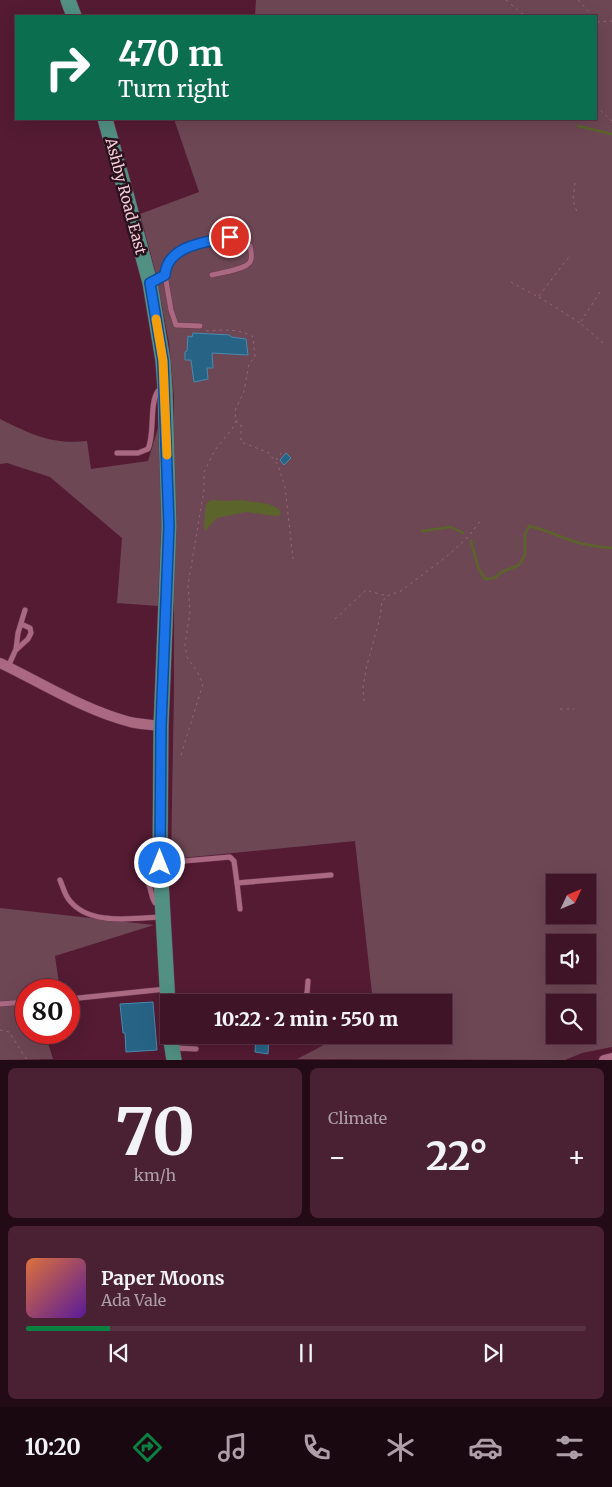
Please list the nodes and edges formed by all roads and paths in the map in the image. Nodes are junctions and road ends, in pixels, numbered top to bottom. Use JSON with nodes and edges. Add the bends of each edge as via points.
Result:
{"nodes":[{"id":1,"x":68,"y":0,"type":"edge"},
{"id":2,"x":506,"y":0,"type":"edge"},
{"id":3,"x":578,"y":0,"type":"edge"},
{"id":4,"x":74,"y":15,"type":"edge"},
{"id":5,"x":524,"y":15,"type":"edge"},
{"id":6,"x":591,"y":15,"type":"edge"},
{"id":7,"x":597,"y":21,"type":"edge"},
{"id":8,"x":612,"y":21,"type":"edge"},
{"id":9,"x":597,"y":107,"type":"edge"},
{"id":10,"x":105,"y":120,"type":"edge"},
{"id":11,"x":612,"y":121,"type":"edge"},
{"id":12,"x":576,"y":183,"type":"dead end"},
{"id":13,"x":577,"y":212,"type":"dead end"},
{"id":14,"x":569,"y":257,"type":"dead end"},
{"id":15,"x":165,"y":275,"type":"junction"},
{"id":16,"x":212,"y":275,"type":"dead end"},
{"id":17,"x":511,"y":282,"type":"dead end"},
{"id":18,"x":150,"y":283,"type":"junction"},
{"id":19,"x":600,"y":292,"type":"dead end"},
{"id":20,"x":538,"y":297,"type":"junction"},
{"id":21,"x":580,"y":323,"type":"junction"},
{"id":22,"x":198,"y":328,"type":"joint"},
{"id":23,"x":604,"y":344,"type":"dead end"},
{"id":24,"x":165,"y":391,"type":"junction"},
{"id":25,"x":236,"y":421,"type":"junction"},
{"id":26,"x":283,"y":451,"type":"dead end"},
{"id":27,"x":117,"y":453,"type":"dead end"},
{"id":28,"x":276,"y":460,"type":"dead end"},
{"id":29,"x":482,"y":519,"type":"dead end"},
{"id":30,"x":292,"y":559,"type":"dead end"},
{"id":31,"x":387,"y":596,"type":"junction"},
{"id":32,"x":24,"y":610,"type":"dead end"},
{"id":33,"x":335,"y":619,"type":"dead end"},
{"id":34,"x":21,"y":624,"type":"junction"},
{"id":35,"x":16,"y":649,"type":"junction"},
{"id":36,"x":4,"y":665,"type":"edge"},
{"id":37,"x":364,"y":701,"type":"dead end"},
{"id":38,"x":560,"y":709,"type":"dead end"},
{"id":39,"x":574,"y":709,"type":"dead end"},
{"id":40,"x":161,"y":726,"type":"junction"},
{"id":41,"x":181,"y":755,"type":"dead end"},
{"id":42,"x":140,"y":853,"type":"dead end"},
{"id":43,"x":160,"y":863,"type":"junction"},
{"id":44,"x":331,"y":875,"type":"dead end"},
{"id":45,"x":60,"y":880,"type":"dead end"},
{"id":46,"x":237,"y":883,"type":"junction"},
{"id":47,"x":240,"y":909,"type":"dead end"},
{"id":48,"x":162,"y":915,"type":"junction"},
{"id":49,"x":308,"y":981,"type":"dead end"},
{"id":50,"x":166,"y":989,"type":"junction"},
{"id":51,"x":166,"y":994,"type":"edge"},
{"id":52,"x":306,"y":994,"type":"edge"},
{"id":53,"x":80,"y":998,"type":"edge"},
{"id":54,"x":15,"y":1003,"type":"edge"},
{"id":55,"x":0,"y":1004,"type":"edge"},
{"id":56,"x":0,"y":1030,"type":"edge"},
{"id":57,"x":172,"y":1048,"type":"edge"},
{"id":58,"x":196,"y":1049,"type":"dead end"},
{"id":59,"x":612,"y":1058,"type":"edge"},
{"id":60,"x":27,"y":1060,"type":"edge"},
{"id":61,"x":604,"y":1060,"type":"edge"}],
"edges":[{"from":1,"to":4,"type":"highway"},
{"from":2,"to":5,"type":"path"},
{"from":3,"to":6,"type":"path"},
{"from":7,"to":8,"type":"path"},
{"from":9,"to":11,"type":"path"},
{"from":10,"to":18,"type":"highway","name":"Ashby Road East"},
{"from":12,"to":13,"type":"path","via":[[573,200]]},
{"from":14,"to":20,"type":"path"},
{"from":15,"to":16,"type":"lane","via":[[166,265],[174,255],[191,246],[241,237],[250,246],[250,263]]},
{"from":15,"to":18,"type":"lane"},
{"from":15,"to":22,"type":"lane","via":[[176,325]]},
{"from":17,"to":20,"type":"path"},
{"from":18,"to":24,"type":"highway","name":"Ashby Road East"},
{"from":19,"to":21,"type":"path"},
{"from":20,"to":21,"type":"path"},
{"from":21,"to":23,"type":"path"},
{"from":22,"to":25,"type":"path","via":[[238,331],[253,338],[255,357],[249,364]]},
{"from":24,"to":27,"type":"lane","via":[[158,391],[154,396],[148,449],[138,453]]},
{"from":24,"to":40,"type":"highway","name":"Ashby Road East","via":[[169,526]]},
{"from":25,"to":30,"type":"path","via":[[241,424],[240,442],[269,453],[278,465],[285,487]]},
{"from":25,"to":41,"type":"path","via":[[204,472],[204,490],[188,585],[190,610],[185,645],[187,656],[203,684]]},
{"from":26,"to":28,"type":"path"},
{"from":29,"to":31,"type":"path","via":[[446,557],[401,591]]},
{"from":31,"to":33,"type":"path","via":[[366,590]]},
{"from":31,"to":37,"type":"path","via":[[382,601],[366,669]]},
{"from":32,"to":34,"type":"lane"},
{"from":34,"to":35,"type":"lane"},
{"from":34,"to":35,"type":"lane","via":[[30,628],[31,633]]},
{"from":35,"to":36,"type":"lane"},
{"from":36,"to":40,"type":"street","via":[[104,714]]},
{"from":38,"to":39,"type":"path"},
{"from":40,"to":43,"type":"highway","name":"Ashby Road East"},
{"from":42,"to":48,"type":"lane","via":[[153,899]]},
{"from":43,"to":46,"type":"lane","via":[[230,857],[234,861]]},
{"from":43,"to":48,"type":"highway","name":"Ashby Road East"},
{"from":44,"to":46,"type":"lane"},
{"from":45,"to":48,"type":"lane","via":[[69,900],[92,916],[116,919]]},
{"from":46,"to":47,"type":"lane"},
{"from":48,"to":50,"type":"highway","name":"Ashby Road East"},
{"from":49,"to":52,"type":"lane"},
{"from":50,"to":51,"type":"highway","name":"Ashby Road East"},
{"from":50,"to":53,"type":"lane"},
{"from":54,"to":55,"type":"lane"},
{"from":56,"to":60,"type":"path","via":[[9,1032]]},
{"from":57,"to":58,"type":"lane"},
{"from":59,"to":61,"type":"street"}]}
